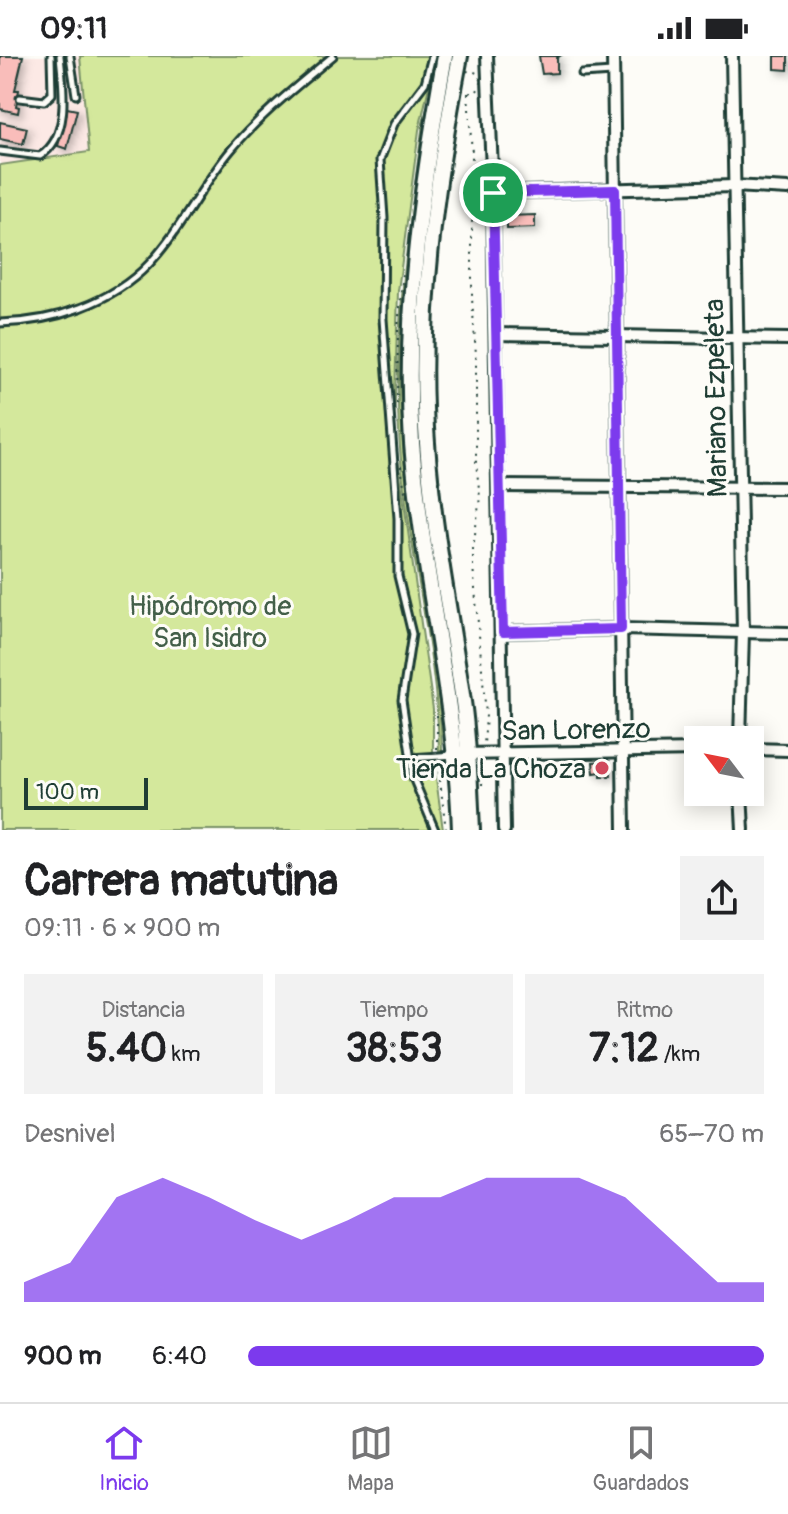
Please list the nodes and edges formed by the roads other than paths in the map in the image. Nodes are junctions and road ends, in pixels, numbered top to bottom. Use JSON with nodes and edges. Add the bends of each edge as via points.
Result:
{"nodes":[{"id":1,"x":51,"y":56,"type":"edge"},
{"id":2,"x":60,"y":56,"type":"edge"},
{"id":3,"x":70,"y":56,"type":"edge"},
{"id":4,"x":333,"y":56,"type":"edge"},
{"id":5,"x":432,"y":56,"type":"edge"},
{"id":6,"x":445,"y":56,"type":"edge"},
{"id":7,"x":460,"y":56,"type":"edge"},
{"id":8,"x":487,"y":56,"type":"edge"},
{"id":9,"x":613,"y":56,"type":"edge"},
{"id":10,"x":732,"y":56,"type":"edge"},
{"id":11,"x":613,"y":72,"type":"junction"},
{"id":12,"x":582,"y":74,"type":"dead end"},
{"id":13,"x":76,"y":95,"type":"dead end"},
{"id":14,"x":20,"y":98,"type":"dead end"},
{"id":15,"x":0,"y":151,"type":"edge"},
{"id":16,"x":734,"y":186,"type":"junction"},
{"id":17,"x":788,"y":189,"type":"edge"},
{"id":18,"x":615,"y":190,"type":"junction"},
{"id":19,"x":493,"y":193,"type":"junction"},
{"id":20,"x":0,"y":323,"type":"edge"},
{"id":21,"x":496,"y":334,"type":"junction"},
{"id":22,"x":617,"y":336,"type":"junction"},
{"id":23,"x":739,"y":338,"type":"junction"},
{"id":24,"x":788,"y":339,"type":"edge"},
{"id":25,"x":499,"y":486,"type":"junction"},
{"id":26,"x":619,"y":486,"type":"junction"},
{"id":27,"x":741,"y":487,"type":"junction"},
{"id":28,"x":788,"y":488,"type":"edge"},
{"id":29,"x":621,"y":629,"type":"junction"},
{"id":30,"x":503,"y":632,"type":"junction"},
{"id":31,"x":743,"y":632,"type":"junction"},
{"id":32,"x":788,"y":633,"type":"edge"},
{"id":33,"x":740,"y":726,"type":"edge"},
{"id":34,"x":764,"y":749,"type":"edge"},
{"id":35,"x":684,"y":750,"type":"edge"},
{"id":36,"x":788,"y":750,"type":"edge"},
{"id":37,"x":622,"y":752,"type":"junction"},
{"id":38,"x":469,"y":755,"type":"junction"},
{"id":39,"x":503,"y":755,"type":"junction"},
{"id":40,"x":411,"y":758,"type":"junction"},
{"id":41,"x":742,"y":806,"type":"edge"},
{"id":42,"x":435,"y":830,"type":"edge"},
{"id":43,"x":460,"y":830,"type":"edge"},
{"id":44,"x":472,"y":830,"type":"edge"},
{"id":45,"x":504,"y":830,"type":"edge"},
{"id":46,"x":624,"y":830,"type":"edge"},
{"id":47,"x":743,"y":830,"type":"edge"}],
"edges":[{"from":1,"to":14,"type":"lane","via":[[52,94],[38,101]]},
{"from":2,"to":15,"type":"lane","via":[[65,101],[51,146],[40,156]]},
{"from":3,"to":13,"type":"lane"},
{"from":4,"to":20,"type":"lane","via":[[239,141],[148,265],[119,290],[42,319]]},
{"from":5,"to":40,"type":"lane","via":[[425,83],[394,124],[380,160],[398,576],[412,634],[402,700]]},
{"from":6,"to":38,"type":"main road","via":[[426,165],[413,291],[411,404],[425,545]]},
{"from":7,"to":38,"type":"main road","via":[[430,257],[425,407]]},
{"from":8,"to":19,"type":"street"},
{"from":9,"to":11,"type":"street"},
{"from":10,"to":16,"type":"street","name":"Mariano Ezpeleta"},
{"from":11,"to":12,"type":"lane"},
{"from":11,"to":18,"type":"street"},
{"from":16,"to":17,"type":"street"},
{"from":16,"to":18,"type":"street"},
{"from":16,"to":23,"type":"street","name":"Mariano Ezpeleta"},
{"from":18,"to":19,"type":"street"},
{"from":18,"to":22,"type":"street"},
{"from":19,"to":21,"type":"street"},
{"from":21,"to":22,"type":"street"},
{"from":21,"to":25,"type":"street"},
{"from":22,"to":23,"type":"street"},
{"from":22,"to":26,"type":"street"},
{"from":23,"to":24,"type":"street"},
{"from":23,"to":27,"type":"street","name":"Mariano Ezpeleta"},
{"from":25,"to":26,"type":"street"},
{"from":25,"to":30,"type":"street"},
{"from":26,"to":27,"type":"street"},
{"from":26,"to":29,"type":"street"},
{"from":27,"to":28,"type":"street"},
{"from":27,"to":31,"type":"street","name":"Mariano Ezpeleta"},
{"from":29,"to":30,"type":"street"},
{"from":29,"to":31,"type":"street"},
{"from":29,"to":37,"type":"street"},
{"from":30,"to":39,"type":"street"},
{"from":31,"to":32,"type":"street"},
{"from":31,"to":33,"type":"street","name":"Mariano Ezpeleta"},
{"from":34,"to":36,"type":"street"},
{"from":35,"to":37,"type":"street","name":"San Lorenzo"},
{"from":37,"to":39,"type":"street","name":"San Lorenzo"},
{"from":37,"to":46,"type":"street"},
{"from":38,"to":39,"type":"street","name":"San Lorenzo"},
{"from":38,"to":40,"type":"lane"},
{"from":38,"to":43,"type":"main road"},
{"from":38,"to":44,"type":"main road"},
{"from":39,"to":45,"type":"street"},
{"from":40,"to":42,"type":"lane","via":[[414,780]]},
{"from":41,"to":47,"type":"street"}]}
